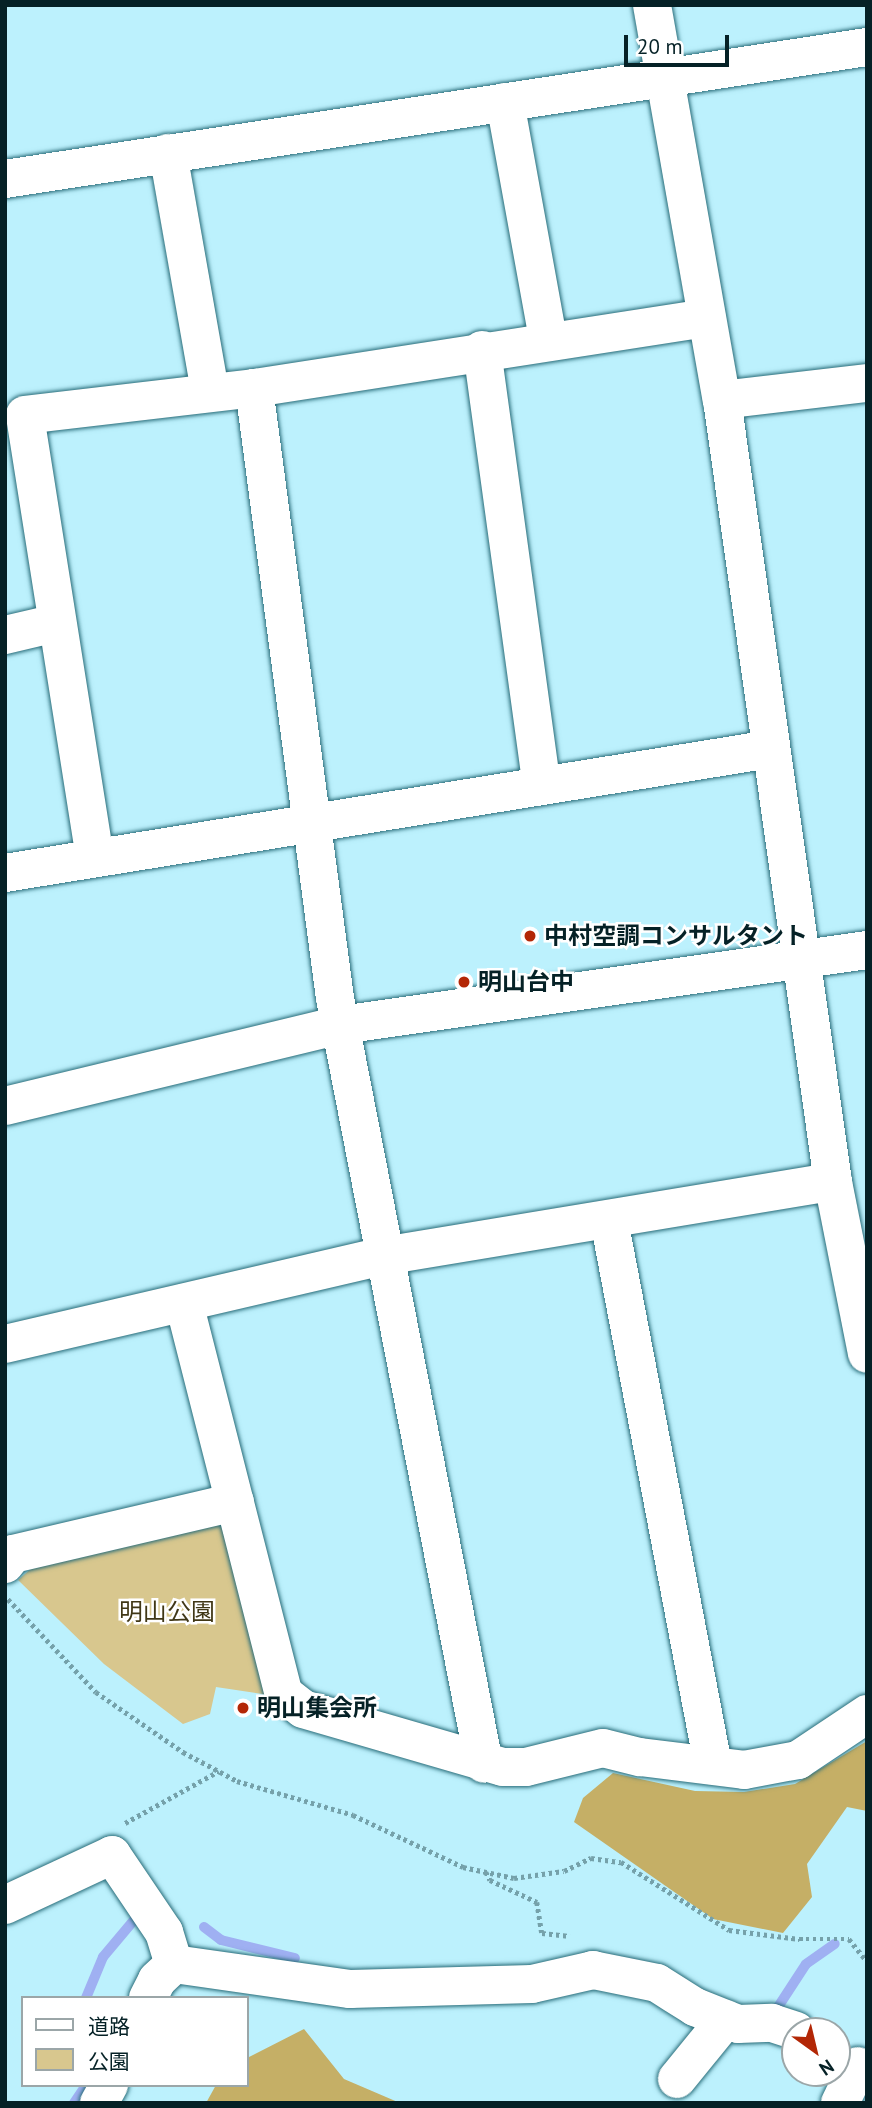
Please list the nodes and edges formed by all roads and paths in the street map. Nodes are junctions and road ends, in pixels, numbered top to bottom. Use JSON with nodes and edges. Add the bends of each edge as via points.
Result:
{"nodes":[{"id":1,"x":652,"y":5,"type":"edge"},
{"id":2,"x":867,"y":47,"type":"edge"},
{"id":3,"x":664,"y":75,"type":"junction"},
{"id":4,"x":505,"y":102,"type":"junction"},
{"id":5,"x":168,"y":153,"type":"junction"},
{"id":6,"x":5,"y":179,"type":"edge"},
{"id":7,"x":707,"y":318,"type":"junction"},
{"id":8,"x":548,"y":340,"type":"junction"},
{"id":9,"x":482,"y":350,"type":"junction"},
{"id":10,"x":867,"y":383,"type":"edge"},
{"id":11,"x":254,"y":388,"type":"junction"},
{"id":12,"x":210,"y":390,"type":"junction"},
{"id":13,"x":722,"y":400,"type":"junction"},
{"id":14,"x":56,"y":623,"type":"junction"},
{"id":15,"x":5,"y":635,"type":"edge"},
{"id":16,"x":771,"y":749,"type":"junction"},
{"id":17,"x":542,"y":786,"type":"junction"},
{"id":18,"x":312,"y":824,"type":"junction"},
{"id":19,"x":95,"y":858,"type":"junction"},
{"id":20,"x":5,"y":873,"type":"edge"},
{"id":21,"x":867,"y":950,"type":"edge"},
{"id":22,"x":799,"y":959,"type":"junction"},
{"id":23,"x":341,"y":1025,"type":"junction"},
{"id":24,"x":5,"y":1106,"type":"edge"},
{"id":25,"x":832,"y":1182,"type":"junction"},
{"id":26,"x":609,"y":1220,"type":"junction"},
{"id":27,"x":384,"y":1255,"type":"junction"},
{"id":28,"x":184,"y":1303,"type":"junction"},
{"id":29,"x":5,"y":1344,"type":"edge"},
{"id":30,"x":867,"y":1354,"type":"edge"},
{"id":31,"x":235,"y":1502,"type":"junction"},
{"id":32,"x":8,"y":1548,"type":"edge"},
{"id":33,"x":5,"y":1595,"type":"edge"},
{"id":34,"x":867,"y":1714,"type":"edge"},
{"id":35,"x":484,"y":1764,"type":"junction"},
{"id":36,"x":713,"y":1765,"type":"junction"},
{"id":37,"x":219,"y":1771,"type":"junction"},
{"id":38,"x":114,"y":1831,"type":"dead end"},
{"id":39,"x":485,"y":1872,"type":"junction"},
{"id":40,"x":5,"y":1905,"type":"edge"},
{"id":41,"x":867,"y":1961,"type":"edge"},
{"id":42,"x":174,"y":1964,"type":"junction"},
{"id":43,"x":593,"y":1970,"type":"junction"},
{"id":44,"x":149,"y":1996,"type":"edge"},
{"id":45,"x":726,"y":2019,"type":"junction"},
{"id":46,"x":781,"y":2026,"type":"edge"},
{"id":47,"x":854,"y":2062,"type":"edge"},
{"id":48,"x":677,"y":2079,"type":"dead end"},
{"id":49,"x":108,"y":2087,"type":"edge"},
{"id":50,"x":99,"y":2103,"type":"edge"},
{"id":51,"x":840,"y":2103,"type":"edge"}],
"edges":[{"from":1,"to":3,"type":"street"},
{"from":2,"to":3,"type":"street"},
{"from":3,"to":4,"type":"street"},
{"from":3,"to":7,"type":"street"},
{"from":4,"to":5,"type":"street"},
{"from":4,"to":8,"type":"street"},
{"from":5,"to":6,"type":"street"},
{"from":5,"to":12,"type":"street"},
{"from":7,"to":8,"type":"street"},
{"from":7,"to":13,"type":"street"},
{"from":8,"to":9,"type":"street"},
{"from":9,"to":11,"type":"street"},
{"from":9,"to":17,"type":"street"},
{"from":10,"to":13,"type":"street"},
{"from":11,"to":12,"type":"street"},
{"from":11,"to":18,"type":"street"},
{"from":12,"to":14,"type":"street","via":[[25,415]]},
{"from":13,"to":16,"type":"street"},
{"from":14,"to":15,"type":"street"},
{"from":14,"to":19,"type":"street"},
{"from":16,"to":17,"type":"street"},
{"from":16,"to":22,"type":"street"},
{"from":17,"to":18,"type":"street"},
{"from":18,"to":19,"type":"street"},
{"from":18,"to":23,"type":"street"},
{"from":19,"to":20,"type":"street"},
{"from":21,"to":22,"type":"street"},
{"from":22,"to":23,"type":"street"},
{"from":22,"to":25,"type":"street"},
{"from":23,"to":24,"type":"street"},
{"from":23,"to":27,"type":"street"},
{"from":25,"to":26,"type":"street"},
{"from":25,"to":30,"type":"street"},
{"from":26,"to":27,"type":"street"},
{"from":26,"to":36,"type":"street"},
{"from":27,"to":28,"type":"street"},
{"from":27,"to":35,"type":"street"},
{"from":28,"to":29,"type":"street"},
{"from":28,"to":31,"type":"street"},
{"from":31,"to":32,"type":"street"},
{"from":31,"to":35,"type":"street","via":[[284,1693],[303,1709]]},
{"from":33,"to":37,"type":"path","via":[[96,1692]]},
{"from":34,"to":36,"type":"street","via":[[797,1760],[744,1770]]},
{"from":35,"to":36,"type":"street","via":[[526,1768],[603,1748],[640,1758]]},
{"from":37,"to":38,"type":"path"},
{"from":37,"to":39,"type":"path","via":[[353,1815],[463,1867]]},
{"from":39,"to":41,"type":"path","via":[[514,1878],[564,1871],[591,1858],[621,1863],[729,1930],[799,1939],[849,1939]]},
{"from":39,"to":43,"type":"path","via":[[490,1880],[537,1902],[542,1933],[566,1935],[590,1948]]},
{"from":40,"to":42,"type":"street","via":[[112,1855],[164,1932]]},
{"from":42,"to":43,"type":"street","via":[[350,1989],[532,1984]]},
{"from":42,"to":44,"type":"street","via":[[157,1980]]},
{"from":43,"to":45,"type":"street","via":[[657,1983]]},
{"from":45,"to":46,"type":"street"},
{"from":45,"to":48,"type":"street"},
{"from":47,"to":51,"type":"street"},
{"from":49,"to":50,"type":"street"}]}
